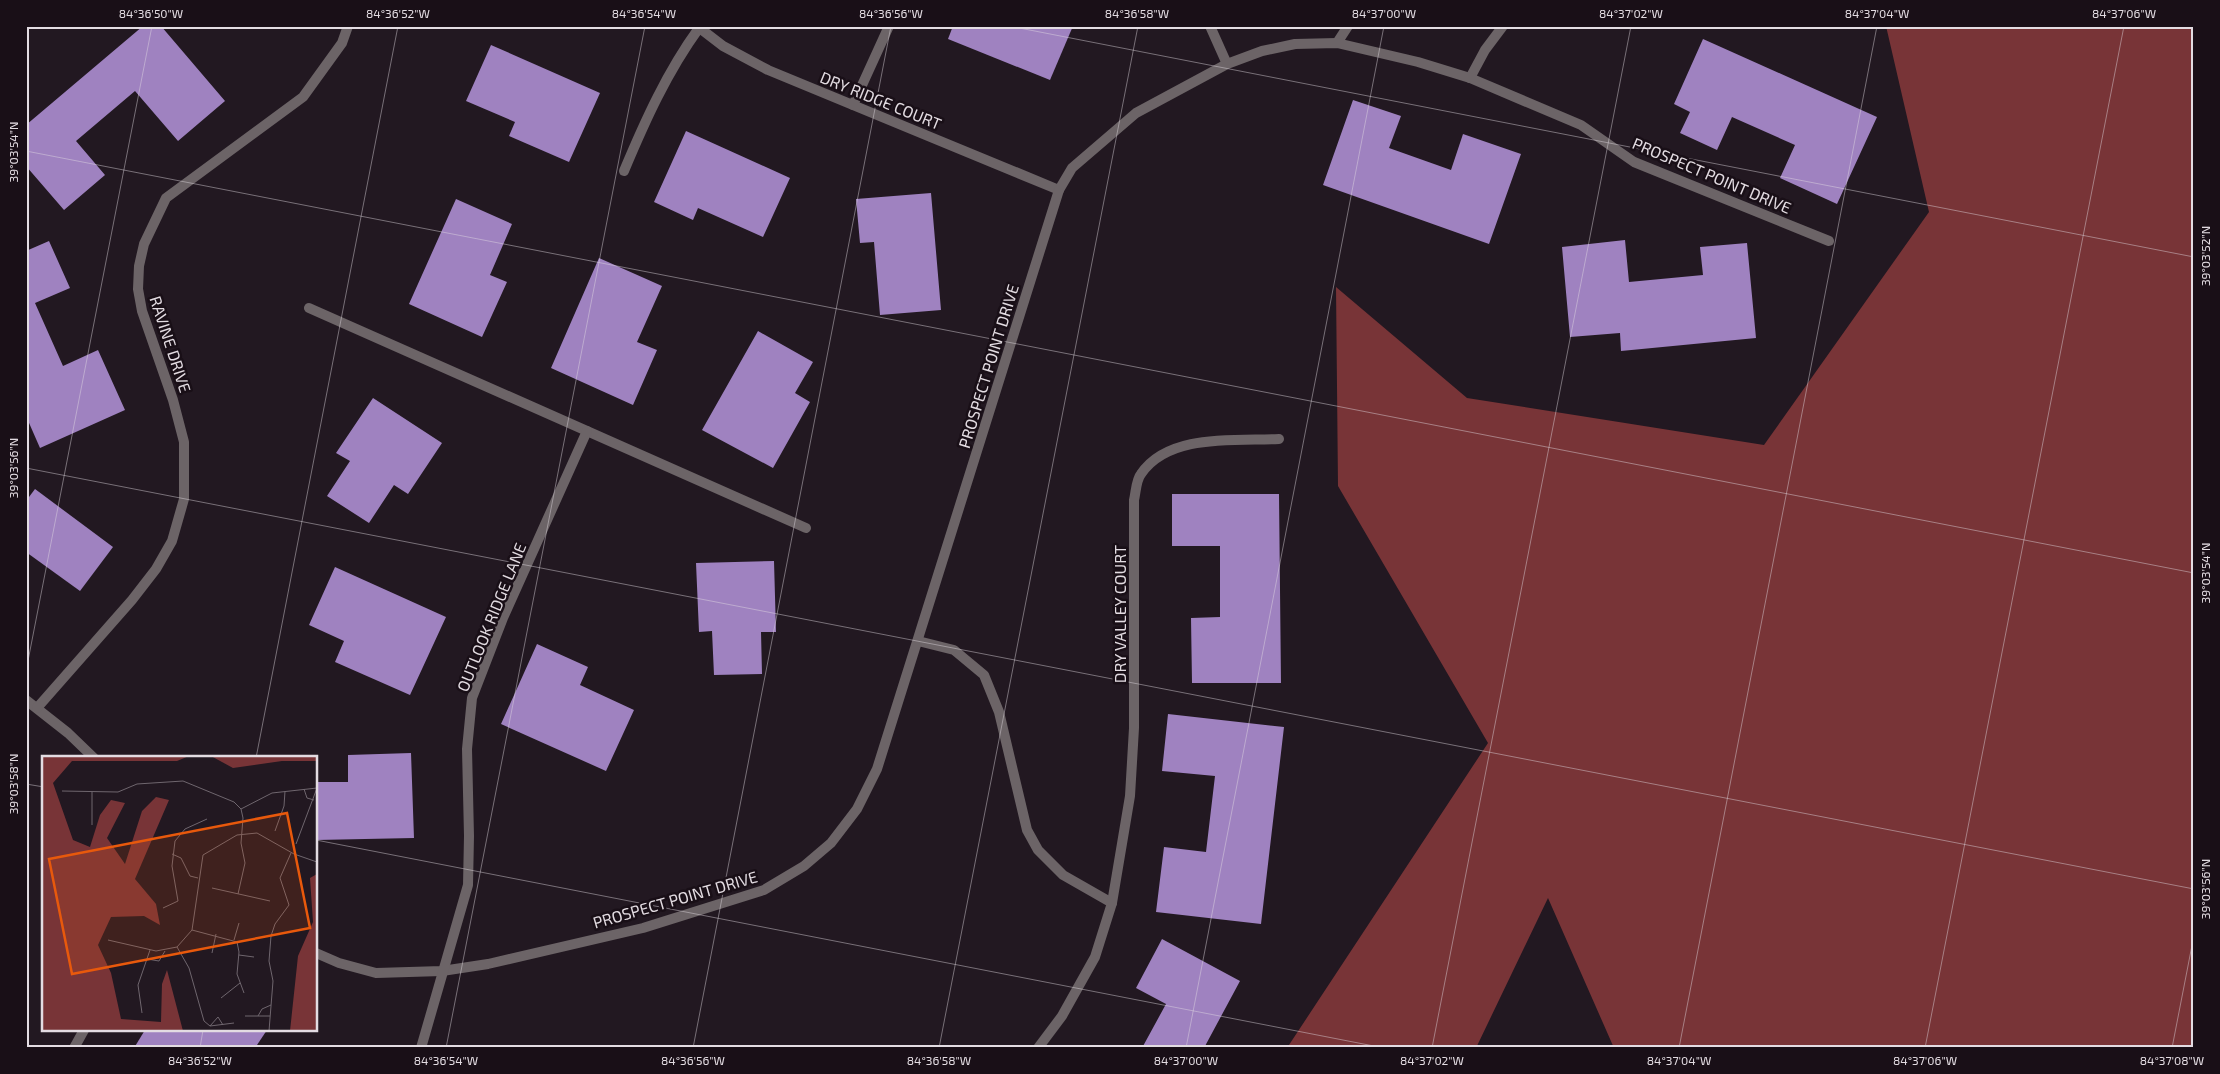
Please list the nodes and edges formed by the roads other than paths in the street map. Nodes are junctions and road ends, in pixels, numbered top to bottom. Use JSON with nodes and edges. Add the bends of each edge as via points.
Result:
{"nodes":[{"id":1,"x":348,"y":26,"type":"edge"},
{"id":2,"x":889,"y":26,"type":"edge"},
{"id":3,"x":1210,"y":26,"type":"edge"},
{"id":4,"x":1348,"y":26,"type":"edge"},
{"id":5,"x":1503,"y":26,"type":"edge"},
{"id":6,"x":698,"y":27,"type":"edge"},
{"id":7,"x":1337,"y":43,"type":"junction"},
{"id":8,"x":1227,"y":64,"type":"junction"},
{"id":9,"x":1470,"y":78,"type":"junction"},
{"id":10,"x":853,"y":105,"type":"junction"},
{"id":11,"x":624,"y":171,"type":"dead end"},
{"id":12,"x":1059,"y":190,"type":"junction"},
{"id":13,"x":1829,"y":241,"type":"dead end"},
{"id":14,"x":308,"y":308,"type":"dead end"},
{"id":15,"x":587,"y":431,"type":"junction"},
{"id":16,"x":1279,"y":439,"type":"dead end"},
{"id":17,"x":806,"y":528,"type":"dead end"},
{"id":18,"x":918,"y":641,"type":"junction"},
{"id":19,"x":26,"y":700,"type":"edge"},
{"id":20,"x":37,"y":708,"type":"junction"},
{"id":21,"x":92,"y":756,"type":"edge"},
{"id":22,"x":1112,"y":903,"type":"junction"},
{"id":23,"x":318,"y":954,"type":"edge"},
{"id":24,"x":442,"y":971,"type":"junction"},
{"id":25,"x":83,"y":1032,"type":"edge"},
{"id":26,"x":74,"y":1048,"type":"edge"},
{"id":27,"x":421,"y":1048,"type":"edge"},
{"id":28,"x":1038,"y":1048,"type":"edge"}],
"edges":[{"from":1,"to":20,"type":"street","name":"RAVINE DRIVE","via":[[342,43],[303,97],[166,198],[144,244],[138,289],[142,311],[184,442],[184,498],[172,541],[156,569]]},
{"from":2,"to":10,"type":"street"},
{"from":3,"to":8,"type":"street"},
{"from":4,"to":7,"type":"street"},
{"from":5,"to":9,"type":"street"},
{"from":6,"to":10,"type":"street","name":"DRY RIDGE COURT","via":[[723,46],[768,70]]},
{"from":6,"to":11,"type":"street","via":[[653,104]]},
{"from":7,"to":8,"type":"street","name":"PROSPECT POINT DRIVE","via":[[1295,44],[1262,51]]},
{"from":7,"to":9,"type":"street","name":"PROSPECT POINT DRIVE"},
{"from":8,"to":12,"type":"street","name":"PROSPECT POINT DRIVE","via":[[1136,113],[1072,168]]},
{"from":9,"to":13,"type":"street","name":"PROSPECT POINT DRIVE","via":[[1581,125],[1634,162]]},
{"from":10,"to":12,"type":"street","name":"DRY RIDGE COURT"},
{"from":12,"to":18,"type":"street","name":"PROSPECT POINT DRIVE"},
{"from":14,"to":15,"type":"street"},
{"from":15,"to":17,"type":"street"},
{"from":15,"to":24,"type":"street","name":"OUTLOOK RIDGE LANE","via":[[503,618],[472,698],[467,749],[468,885]]},
{"from":16,"to":22,"type":"street","name":"DRY VALLEY COURT","via":[[1193,443],[1176,447],[1154,459],[1140,475],[1134,500],[1134,728],[1130,796]]},
{"from":18,"to":22,"type":"street","via":[[954,650],[984,675],[999,712],[1027,830],[1038,850],[1063,876]]},
{"from":18,"to":24,"type":"street","name":"PROSPECT POINT DRIVE","via":[[877,769],[857,809],[831,843],[804,866],[764,890],[643,928],[488,964]]},
{"from":19,"to":20,"type":"street"},
{"from":20,"to":21,"type":"street"},
{"from":22,"to":28,"type":"street","name":"DRY VALLEY COURT","via":[[1095,957],[1062,1016]]},
{"from":23,"to":24,"type":"street","name":"PROSPECT POINT DRIVE","via":[[376,973]]},
{"from":24,"to":27,"type":"street","name":"OUTLOOK RIDGE LANE"},
{"from":25,"to":26,"type":"street"}]}
